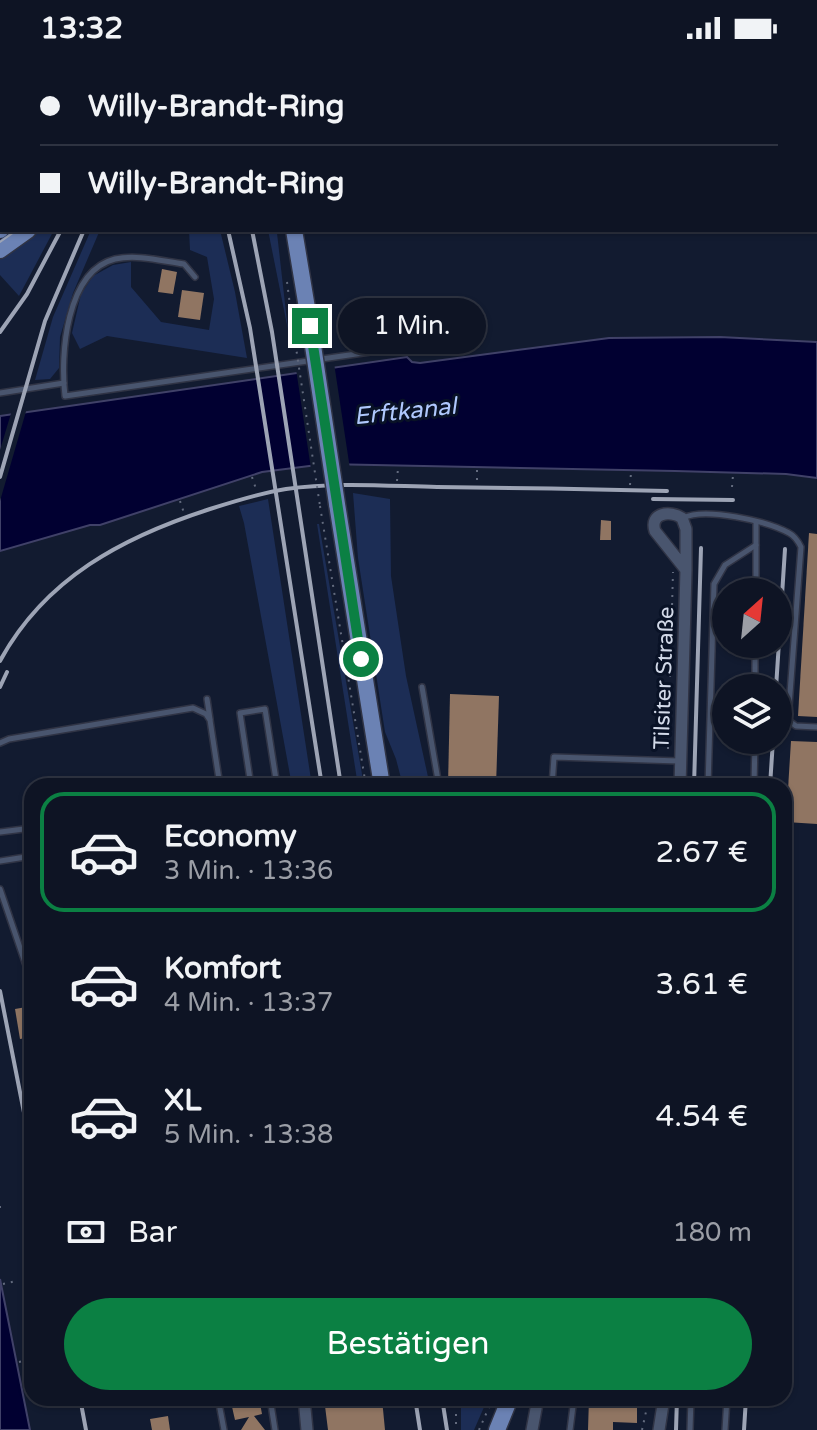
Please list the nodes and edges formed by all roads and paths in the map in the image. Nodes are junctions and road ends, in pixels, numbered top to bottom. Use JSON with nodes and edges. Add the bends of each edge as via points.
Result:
{"nodes":[{"id":1,"x":25,"y":232,"type":"edge"},
{"id":2,"x":294,"y":232,"type":"edge"},
{"id":3,"x":0,"y":250,"type":"edge"},
{"id":4,"x":286,"y":275,"type":"dead end"},
{"id":5,"x":195,"y":277,"type":"dead end"},
{"id":6,"x":384,"y":350,"type":"dead end"},
{"id":7,"x":64,"y":383,"type":"junction"},
{"id":8,"x":0,"y":393,"type":"edge"},
{"id":9,"x":398,"y":468,"type":"dead end"},
{"id":10,"x":477,"y":470,"type":"dead end"},
{"id":11,"x":631,"y":473,"type":"dead end"},
{"id":12,"x":733,"y":475,"type":"dead end"},
{"id":13,"x":252,"y":477,"type":"dead end"},
{"id":14,"x":397,"y":481,"type":"dead end"},
{"id":15,"x":477,"y":482,"type":"dead end"},
{"id":16,"x":630,"y":485,"type":"dead end"},
{"id":17,"x":732,"y":487,"type":"dead end"},
{"id":18,"x":256,"y":489,"type":"dead end"},
{"id":19,"x":180,"y":501,"type":"dead end"},
{"id":20,"x":329,"y":505,"type":"junction"},
{"id":21,"x":184,"y":513,"type":"dead end"},
{"id":22,"x":682,"y":518,"type":"junction"},
{"id":23,"x":756,"y":523,"type":"junction"},
{"id":24,"x":756,"y":545,"type":"junction"},
{"id":25,"x":668,"y":549,"type":"junction"},
{"id":26,"x":686,"y":570,"type":"junction"},
{"id":27,"x":756,"y":578,"type":"edge"},
{"id":28,"x":422,"y":687,"type":"dead end"},
{"id":29,"x":207,"y":699,"type":"dead end"},
{"id":30,"x":210,"y":720,"type":"junction"},
{"id":31,"x":817,"y":727,"type":"edge"},
{"id":32,"x":0,"y":743,"type":"edge"},
{"id":33,"x":755,"y":754,"type":"edge"},
{"id":34,"x":667,"y":761,"type":"junction"},
{"id":35,"x":681,"y":761,"type":"junction"},
{"id":36,"x":219,"y":778,"type":"edge"},
{"id":37,"x":250,"y":778,"type":"edge"},
{"id":38,"x":276,"y":778,"type":"edge"},
{"id":39,"x":365,"y":778,"type":"edge"},
{"id":40,"x":380,"y":778,"type":"edge"},
{"id":41,"x":438,"y":778,"type":"edge"},
{"id":42,"x":553,"y":778,"type":"edge"},
{"id":43,"x":667,"y":778,"type":"edge"},
{"id":44,"x":680,"y":778,"type":"edge"},
{"id":45,"x":708,"y":778,"type":"edge"},
{"id":46,"x":754,"y":778,"type":"edge"},
{"id":47,"x":24,"y":829,"type":"edge"},
{"id":48,"x":0,"y":832,"type":"edge"},
{"id":49,"x":24,"y":857,"type":"edge"},
{"id":50,"x":0,"y":861,"type":"edge"},
{"id":51,"x":0,"y":889,"type":"edge"},
{"id":52,"x":24,"y":960,"type":"edge"},
{"id":53,"x":16,"y":1281,"type":"dead end"},
{"id":54,"x":3,"y":1284,"type":"dead end"},
{"id":55,"x":24,"y":1361,"type":"edge"},
{"id":56,"x":19,"y":1362,"type":"dead end"},
{"id":57,"x":220,"y":1406,"type":"edge"},
{"id":58,"x":271,"y":1406,"type":"edge"},
{"id":59,"x":305,"y":1406,"type":"edge"},
{"id":60,"x":456,"y":1406,"type":"edge"},
{"id":61,"x":490,"y":1406,"type":"edge"},
{"id":62,"x":507,"y":1406,"type":"edge"},
{"id":63,"x":536,"y":1406,"type":"edge"},
{"id":64,"x":573,"y":1406,"type":"edge"},
{"id":65,"x":647,"y":1406,"type":"edge"},
{"id":66,"x":663,"y":1406,"type":"edge"},
{"id":67,"x":691,"y":1406,"type":"edge"},
{"id":68,"x":726,"y":1406,"type":"edge"},
{"id":69,"x":224,"y":1430,"type":"edge"},
{"id":70,"x":275,"y":1430,"type":"edge"},
{"id":71,"x":307,"y":1430,"type":"edge"},
{"id":72,"x":456,"y":1430,"type":"edge"},
{"id":73,"x":479,"y":1430,"type":"edge"},
{"id":74,"x":497,"y":1430,"type":"edge"},
{"id":75,"x":532,"y":1430,"type":"edge"},
{"id":76,"x":570,"y":1430,"type":"edge"},
{"id":77,"x":642,"y":1430,"type":"edge"},
{"id":78,"x":659,"y":1430,"type":"edge"},
{"id":79,"x":690,"y":1430,"type":"edge"},
{"id":80,"x":725,"y":1430,"type":"edge"}],
"edges":[{"from":1,"to":3,"type":"main road"},
{"from":2,"to":20,"type":"main road","bridge":true},
{"from":4,"to":20,"type":"path","bridge":true},
{"from":5,"to":7,"type":"lane","via":[[184,264],[130,257],[111,260],[90,273],[76,297]]},
{"from":6,"to":7,"type":"lane","via":[[65,396]]},
{"from":7,"to":8,"type":"lane"},
{"from":9,"to":14,"type":"path"},
{"from":10,"to":15,"type":"path"},
{"from":11,"to":16,"type":"path"},
{"from":12,"to":17,"type":"path"},
{"from":13,"to":18,"type":"path"},
{"from":19,"to":21,"type":"path"},
{"from":20,"to":39,"type":"path"},
{"from":20,"to":40,"type":"main road"},
{"from":22,"to":23,"type":"lane","via":[[700,512]]},
{"from":22,"to":25,"type":"street","via":[[671,512],[655,520],[655,531]]},
{"from":22,"to":26,"type":"street","name":"Tilsiter Straße"},
{"from":23,"to":24,"type":"lane"},
{"from":23,"to":31,"type":"lane","via":[[790,533],[801,547],[788,720]]},
{"from":24,"to":27,"type":"lane"},
{"from":24,"to":45,"type":"lane","via":[[725,565],[714,584]]},
{"from":25,"to":26,"type":"street"},
{"from":25,"to":34,"type":"path","via":[[673,566]]},
{"from":26,"to":35,"type":"street","name":"Tilsiter Straße"},
{"from":28,"to":41,"type":"lane"},
{"from":29,"to":30,"type":"lane"},
{"from":30,"to":32,"type":"lane","via":[[193,708]]},
{"from":30,"to":36,"type":"lane"},
{"from":33,"to":46,"type":"lane"},
{"from":34,"to":35,"type":"lane"},
{"from":34,"to":42,"type":"lane","via":[[554,757]]},
{"from":34,"to":43,"type":"path"},
{"from":35,"to":44,"type":"street","name":"Tilsiter Straße"},
{"from":37,"to":38,"type":"lane","via":[[240,713],[265,709]]},
{"from":47,"to":48,"type":"lane"},
{"from":49,"to":50,"type":"lane"},
{"from":51,"to":52,"type":"lane"},
{"from":53,"to":54,"type":"path"},
{"from":55,"to":56,"type":"path"},
{"from":57,"to":69,"type":"lane"},
{"from":58,"to":70,"type":"lane"},
{"from":59,"to":71,"type":"street"},
{"from":60,"to":72,"type":"path"},
{"from":61,"to":73,"type":"path"},
{"from":62,"to":74,"type":"main road"},
{"from":63,"to":75,"type":"street"},
{"from":64,"to":76,"type":"lane"},
{"from":65,"to":77,"type":"path"},
{"from":66,"to":78,"type":"street"},
{"from":67,"to":79,"type":"lane"},
{"from":68,"to":80,"type":"lane"}]}
